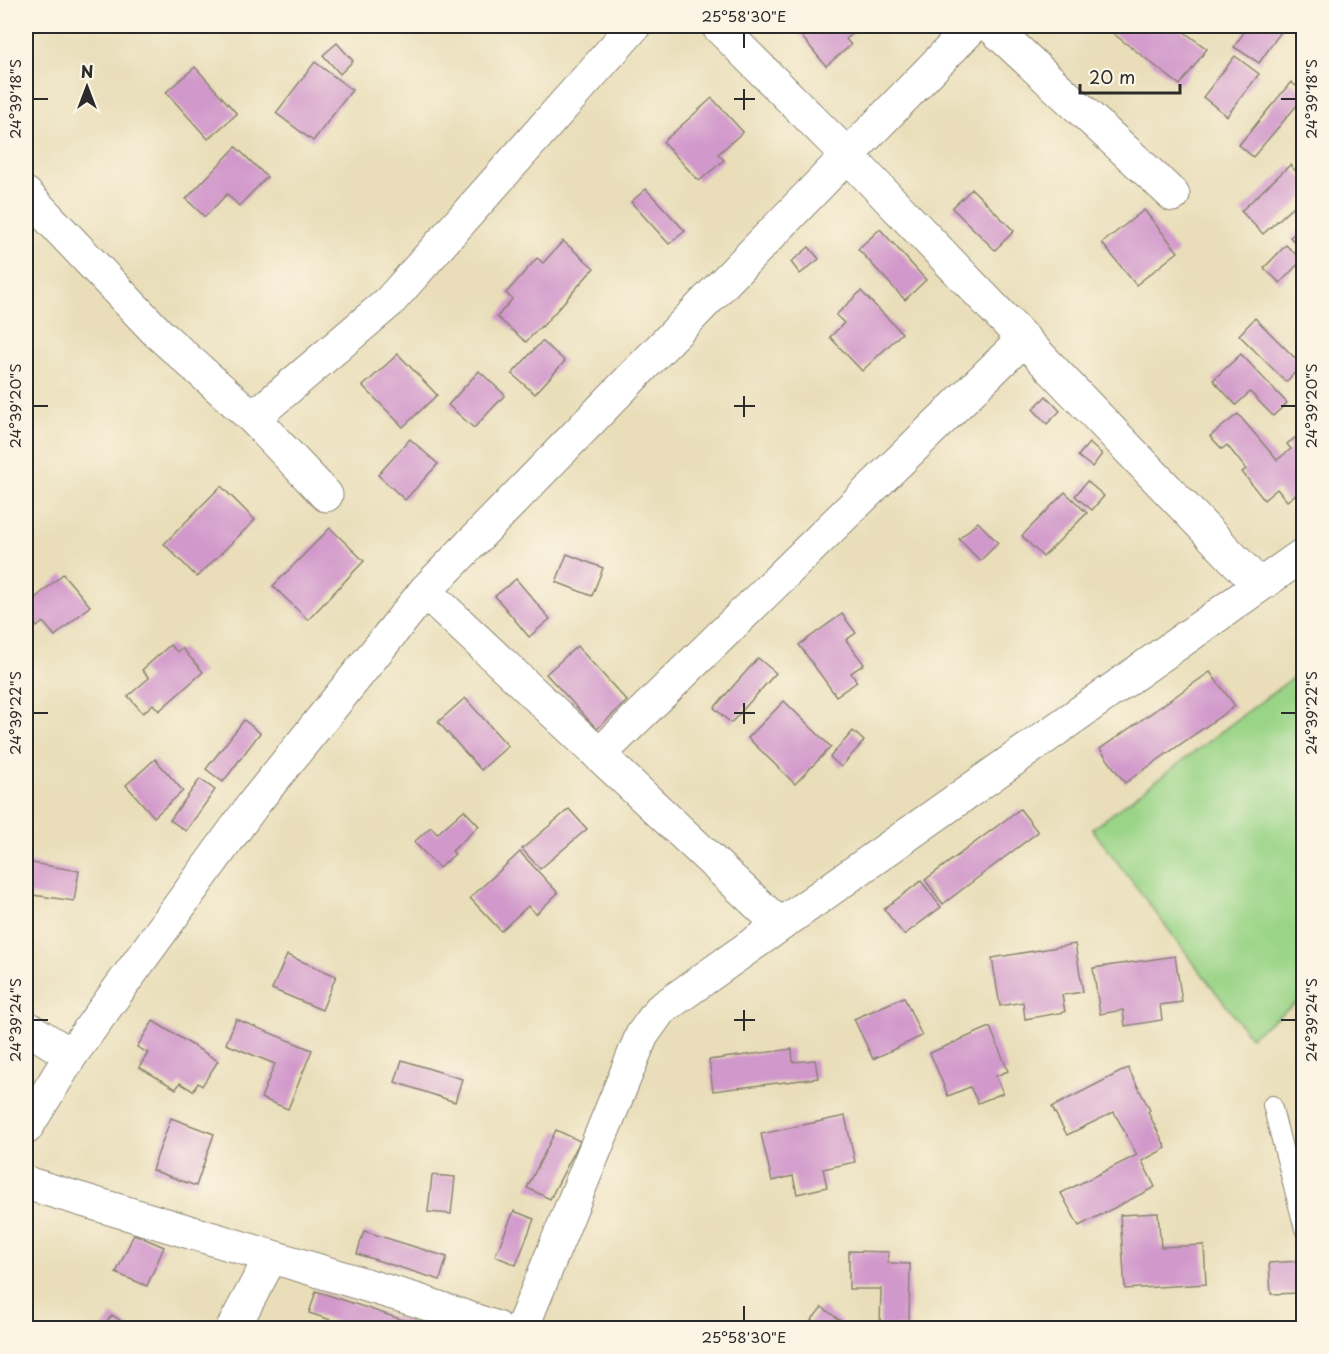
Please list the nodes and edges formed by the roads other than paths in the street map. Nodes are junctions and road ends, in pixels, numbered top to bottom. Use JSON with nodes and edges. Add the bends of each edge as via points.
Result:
{"nodes":[{"id":1,"x":633,"y":26,"type":"edge"},
{"id":2,"x":717,"y":26,"type":"edge"},
{"id":3,"x":973,"y":26,"type":"edge"},
{"id":4,"x":991,"y":26,"type":"edge"},
{"id":5,"x":847,"y":155,"type":"junction"},
{"id":6,"x":26,"y":194,"type":"edge"},
{"id":7,"x":1173,"y":195,"type":"dead end"},
{"id":8,"x":1023,"y":339,"type":"junction"},
{"id":9,"x":253,"y":418,"type":"junction"},
{"id":10,"x":326,"y":495,"type":"dead end"},
{"id":11,"x":1304,"y":554,"type":"edge"},
{"id":12,"x":1259,"y":585,"type":"junction"},
{"id":13,"x":425,"y":591,"type":"junction"},
{"id":14,"x":599,"y":755,"type":"junction"},
{"id":15,"x":780,"y":925,"type":"junction"},
{"id":16,"x":26,"y":1027,"type":"edge"},
{"id":17,"x":71,"y":1055,"type":"junction"},
{"id":18,"x":1272,"y":1106,"type":"dead end"},
{"id":19,"x":26,"y":1128,"type":"edge"},
{"id":20,"x":26,"y":1183,"type":"edge"},
{"id":21,"x":1304,"y":1228,"type":"edge"},
{"id":22,"x":272,"y":1257,"type":"junction"},
{"id":23,"x":233,"y":1329,"type":"edge"},
{"id":24,"x":497,"y":1329,"type":"edge"},
{"id":25,"x":522,"y":1329,"type":"edge"}],
"edges":[{"from":1,"to":9,"type":"street","via":[[389,302]]},
{"from":2,"to":5,"type":"street"},
{"from":3,"to":5,"type":"street"},
{"from":4,"to":7,"type":"street"},
{"from":5,"to":8,"type":"street"},
{"from":5,"to":13,"type":"street"},
{"from":6,"to":9,"type":"street","via":[[158,333]]},
{"from":8,"to":12,"type":"street"},
{"from":8,"to":14,"type":"street"},
{"from":9,"to":10,"type":"street"},
{"from":11,"to":12,"type":"street"},
{"from":12,"to":15,"type":"street"},
{"from":13,"to":14,"type":"street"},
{"from":13,"to":17,"type":"street","via":[[255,802]]},
{"from":14,"to":15,"type":"street"},
{"from":15,"to":25,"type":"street","via":[[660,1010],[642,1035]]},
{"from":16,"to":17,"type":"street"},
{"from":17,"to":19,"type":"street"},
{"from":18,"to":21,"type":"lane"},
{"from":20,"to":22,"type":"street"},
{"from":22,"to":23,"type":"street"},
{"from":22,"to":24,"type":"street"}]}
